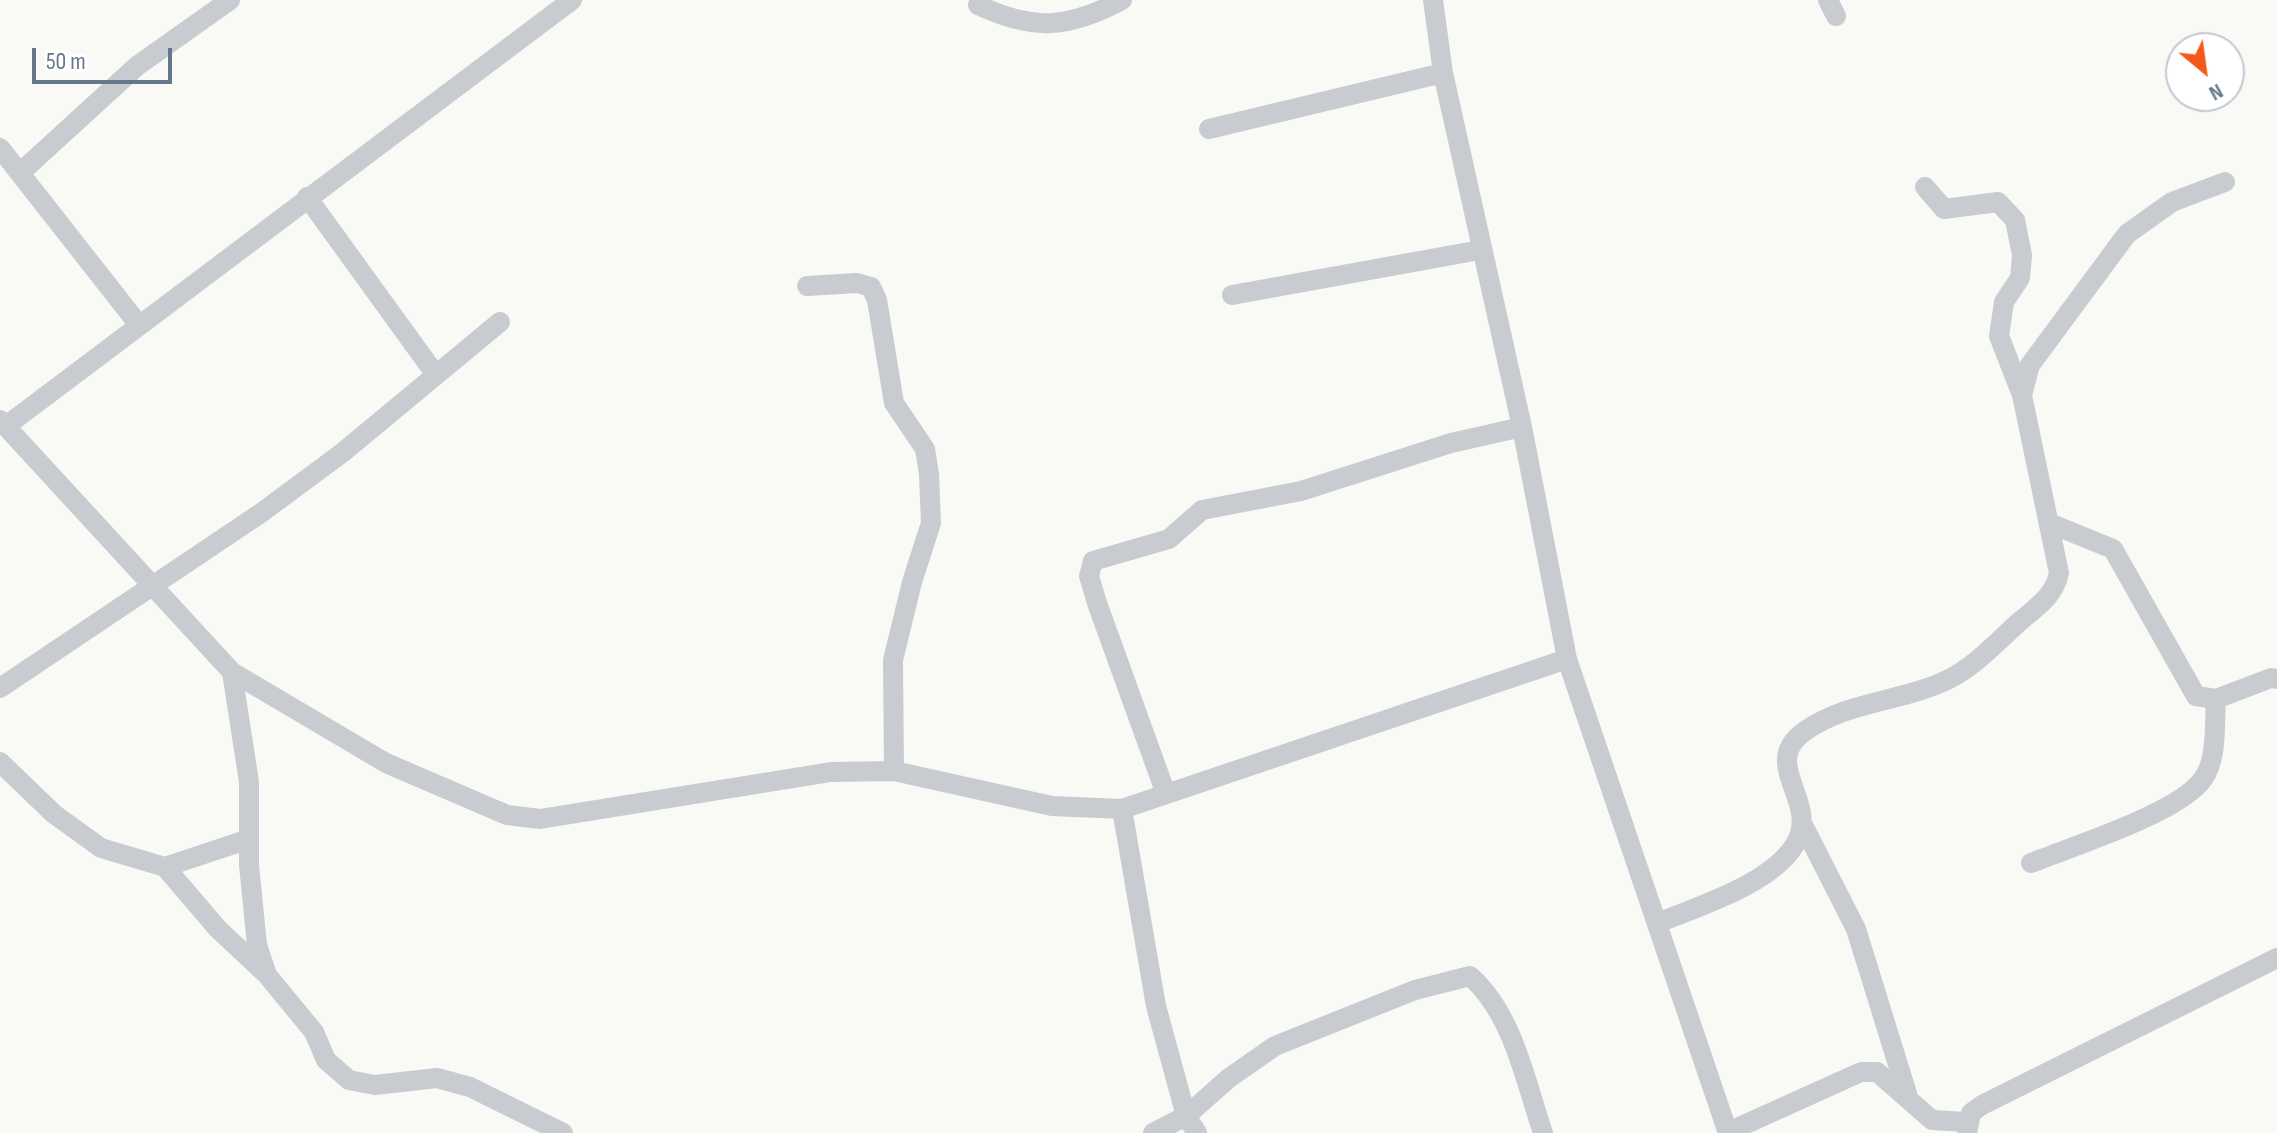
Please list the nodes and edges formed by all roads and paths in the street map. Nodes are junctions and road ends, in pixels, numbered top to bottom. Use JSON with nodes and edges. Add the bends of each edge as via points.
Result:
{"nodes":[{"id":1,"x":572,"y":0,"type":"edge"},
{"id":2,"x":1122,"y":0,"type":"edge"},
{"id":3,"x":1433,"y":0,"type":"edge"},
{"id":4,"x":225,"y":1,"type":"edge"},
{"id":5,"x":978,"y":5,"type":"dead end"},
{"id":6,"x":1443,"y":73,"type":"junction"},
{"id":7,"x":1209,"y":129,"type":"dead end"},
{"id":8,"x":0,"y":148,"type":"edge"},
{"id":9,"x":21,"y":172,"type":"junction"},
{"id":10,"x":2225,"y":182,"type":"dead end"},
{"id":11,"x":1925,"y":187,"type":"dead end"},
{"id":12,"x":307,"y":197,"type":"junction"},
{"id":13,"x":1480,"y":250,"type":"junction"},
{"id":14,"x":807,"y":286,"type":"dead end"},
{"id":15,"x":1232,"y":295,"type":"dead end"},
{"id":16,"x":500,"y":322,"type":"dead end"},
{"id":17,"x":139,"y":325,"type":"junction"},
{"id":18,"x":436,"y":375,"type":"junction"},
{"id":19,"x":2022,"y":395,"type":"junction"},
{"id":20,"x":3,"y":423,"type":"edge"},
{"id":21,"x":1522,"y":427,"type":"junction"},
{"id":22,"x":2049,"y":523,"type":"junction"},
{"id":23,"x":152,"y":586,"type":"junction"},
{"id":24,"x":1567,"y":659,"type":"junction"},
{"id":25,"x":232,"y":672,"type":"junction"},
{"id":26,"x":2277,"y":679,"type":"edge"},
{"id":27,"x":0,"y":689,"type":"edge"},
{"id":28,"x":2216,"y":699,"type":"junction"},
{"id":29,"x":0,"y":762,"type":"edge"},
{"id":30,"x":894,"y":771,"type":"junction"},
{"id":31,"x":1166,"y":794,"type":"junction"},
{"id":32,"x":1122,"y":809,"type":"junction"},
{"id":33,"x":1802,"y":823,"type":"junction"},
{"id":34,"x":249,"y":839,"type":"junction"},
{"id":35,"x":2031,"y":863,"type":"dead end"},
{"id":36,"x":165,"y":867,"type":"junction"},
{"id":37,"x":1658,"y":923,"type":"junction"},
{"id":38,"x":2277,"y":958,"type":"edge"},
{"id":39,"x":267,"y":975,"type":"junction"},
{"id":40,"x":1909,"y":1100,"type":"junction"},
{"id":41,"x":1191,"y":1124,"type":"edge"},
{"id":42,"x":1967,"y":1128,"type":"edge"},
{"id":43,"x":563,"y":1133,"type":"edge"},
{"id":44,"x":1153,"y":1133,"type":"edge"},
{"id":45,"x":1543,"y":1133,"type":"edge"},
{"id":46,"x":1728,"y":1133,"type":"edge"}],
"edges":[{"from":1,"to":12,"type":"street"},
{"from":2,"to":5,"type":"street","via":[[1061,25],[1005,18]]},
{"from":3,"to":6,"type":"street"},
{"from":4,"to":9,"type":"street","via":[[137,66]]},
{"from":6,"to":7,"type":"street"},
{"from":6,"to":13,"type":"street"},
{"from":8,"to":9,"type":"street"},
{"from":9,"to":17,"type":"street"},
{"from":10,"to":19,"type":"street","via":[[2172,202],[2127,234],[2030,365]]},
{"from":11,"to":19,"type":"street","via":[[1944,209],[1998,202],[2015,220],[2020,278],[2004,302],[1999,336]]},
{"from":12,"to":17,"type":"street"},
{"from":12,"to":18,"type":"street"},
{"from":13,"to":15,"type":"street"},
{"from":13,"to":21,"type":"street"},
{"from":14,"to":30,"type":"street","via":[[871,287],[894,403],[925,449],[931,523],[893,660]]},
{"from":16,"to":18,"type":"street"},
{"from":17,"to":20,"type":"street"},
{"from":18,"to":23,"type":"street","via":[[342,453]]},
{"from":19,"to":22,"type":"street"},
{"from":20,"to":23,"type":"street"},
{"from":21,"to":24,"type":"street"},
{"from":21,"to":31,"type":"street","via":[[1451,443],[1301,491],[1202,510],[1169,539],[1093,561],[1089,576],[1097,603]]},
{"from":22,"to":28,"type":"street","via":[[2113,549],[2187,683],[2196,696]]},
{"from":22,"to":33,"type":"street","via":[[2059,573],[2052,593],[1968,667],[1923,689],[1840,711],[1791,741],[1785,755]]},
{"from":23,"to":25,"type":"street"},
{"from":23,"to":27,"type":"street"},
{"from":24,"to":31,"type":"street"},
{"from":24,"to":37,"type":"street"},
{"from":25,"to":30,"type":"street","via":[[386,763],[507,815],[540,819],[831,772]]},
{"from":25,"to":34,"type":"street","via":[[249,782]]},
{"from":26,"to":28,"type":"street"},
{"from":28,"to":35,"type":"street","via":[[2213,749],[2205,777],[2185,798]]},
{"from":29,"to":36,"type":"street","via":[[54,814],[101,848]]},
{"from":30,"to":32,"type":"street","via":[[1052,806]]},
{"from":31,"to":32,"type":"street"},
{"from":32,"to":41,"type":"street","via":[[1156,1006]]},
{"from":33,"to":37,"type":"street","via":[[1797,841],[1763,876]]},
{"from":33,"to":40,"type":"street","via":[[1856,929]]},
{"from":34,"to":36,"type":"street"},
{"from":34,"to":39,"type":"street","via":[[257,945]]},
{"from":36,"to":39,"type":"street","via":[[218,929]]},
{"from":37,"to":46,"type":"street"},
{"from":38,"to":42,"type":"street","via":[[2001,1094],[1971,1113]]},
{"from":39,"to":43,"type":"street","via":[[314,1032],[326,1060],[349,1080],[375,1085],[437,1078],[470,1087]]},
{"from":40,"to":42,"type":"street","via":[[1932,1120]]},
{"from":40,"to":46,"type":"street","via":[[1877,1072],[1861,1072]]},
{"from":41,"to":44,"type":"street"},
{"from":41,"to":45,"type":"street","via":[[1229,1078],[1275,1046],[1415,990],[1470,976],[1489,992],[1507,1027]]}]}
